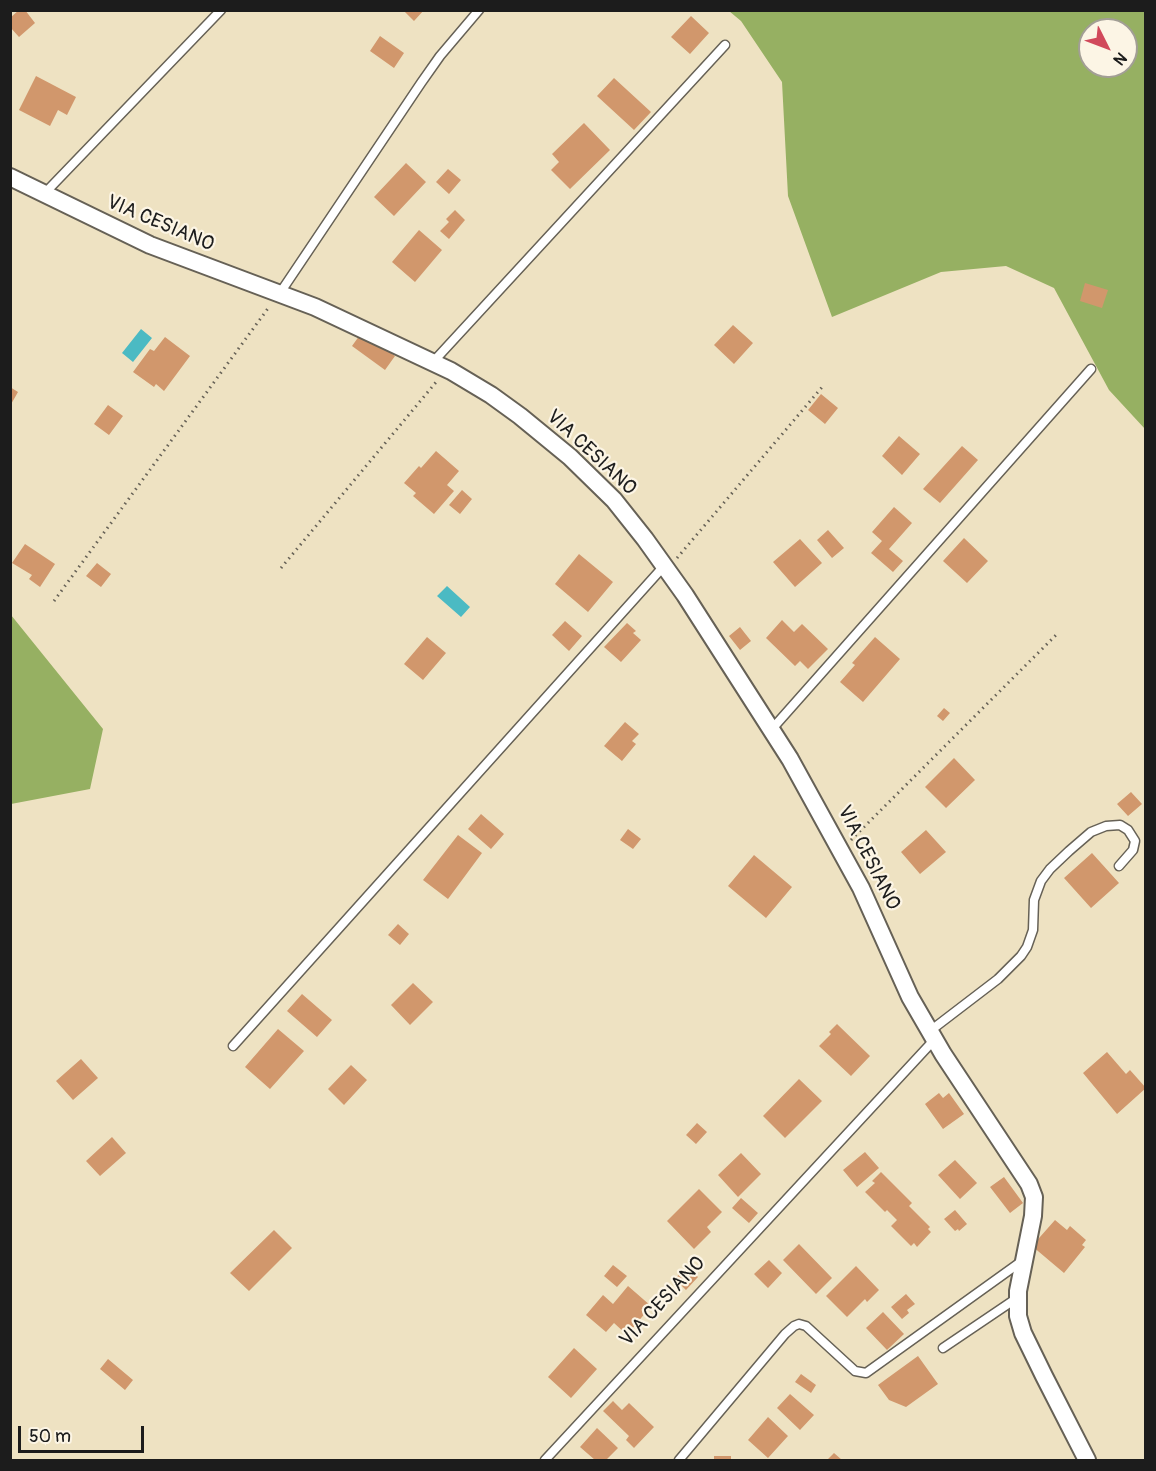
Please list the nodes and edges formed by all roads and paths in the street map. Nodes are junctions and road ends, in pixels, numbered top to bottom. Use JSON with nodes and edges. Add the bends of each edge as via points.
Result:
{"nodes":[{"id":1,"x":221,"y":10,"type":"edge"},
{"id":2,"x":479,"y":10,"type":"edge"},
{"id":3,"x":725,"y":45,"type":"dead end"},
{"id":4,"x":10,"y":177,"type":"edge"},
{"id":5,"x":44,"y":194,"type":"junction"},
{"id":6,"x":279,"y":293,"type":"junction"},
{"id":7,"x":440,"y":366,"type":"junction"},
{"id":8,"x":1091,"y":369,"type":"dead end"},
{"id":9,"x":823,"y":386,"type":"dead end"},
{"id":10,"x":281,"y":568,"type":"dead end"},
{"id":11,"x":666,"y":568,"type":"junction"},
{"id":12,"x":54,"y":601,"type":"dead end"},
{"id":13,"x":1058,"y":633,"type":"dead end"},
{"id":14,"x":772,"y":729,"type":"junction"},
{"id":15,"x":841,"y":850,"type":"junction"},
{"id":16,"x":1119,"y":866,"type":"dead end"},
{"id":17,"x":932,"y":1035,"type":"junction"},
{"id":18,"x":234,"y":1046,"type":"dead end"},
{"id":19,"x":1025,"y":1259,"type":"junction"},
{"id":20,"x":1017,"y":1298,"type":"junction"},
{"id":21,"x":943,"y":1348,"type":"dead end"},
{"id":22,"x":545,"y":1461,"type":"edge"},
{"id":23,"x":679,"y":1461,"type":"edge"},
{"id":24,"x":1087,"y":1461,"type":"edge"}],
"edges":[{"from":1,"to":5,"type":"lane"},
{"from":2,"to":6,"type":"lane","via":[[440,56]]},
{"from":3,"to":7,"type":"lane"},
{"from":4,"to":5,"type":"street","name":"VIA CESIANO"},
{"from":5,"to":6,"type":"street","name":"VIA CESIANO","via":[[150,245]]},
{"from":6,"to":7,"type":"street","name":"VIA CESIANO"},
{"from":6,"to":12,"type":"path"},
{"from":7,"to":10,"type":"path"},
{"from":7,"to":11,"type":"street","name":"VIA CESIANO","via":[[507,406],[570,457],[614,500]]},
{"from":8,"to":14,"type":"lane"},
{"from":9,"to":11,"type":"path"},
{"from":11,"to":14,"type":"street","name":"VIA CESIANO"},
{"from":11,"to":18,"type":"lane"},
{"from":13,"to":15,"type":"path"},
{"from":14,"to":15,"type":"street","name":"VIA CESIANO"},
{"from":15,"to":17,"type":"street","name":"VIA CESIANO","via":[[899,975]]},
{"from":16,"to":17,"type":"lane","via":[[1136,841],[1120,825],[1091,832],[1069,851],[1041,881],[1034,900],[1033,930],[1021,956]]},
{"from":17,"to":19,"type":"street","name":"VIA CESIANO","via":[[1032,1188],[1033,1216]]},
{"from":17,"to":22,"type":"lane","name":"VIA CESIANO"},
{"from":19,"to":20,"type":"street","name":"VIA CESIANO"},
{"from":19,"to":23,"type":"lane","via":[[866,1373],[855,1371],[806,1326],[794,1326]]},
{"from":20,"to":21,"type":"lane"},
{"from":20,"to":24,"type":"street","name":"VIA CESIANO","via":[[1023,1333]]}]}
